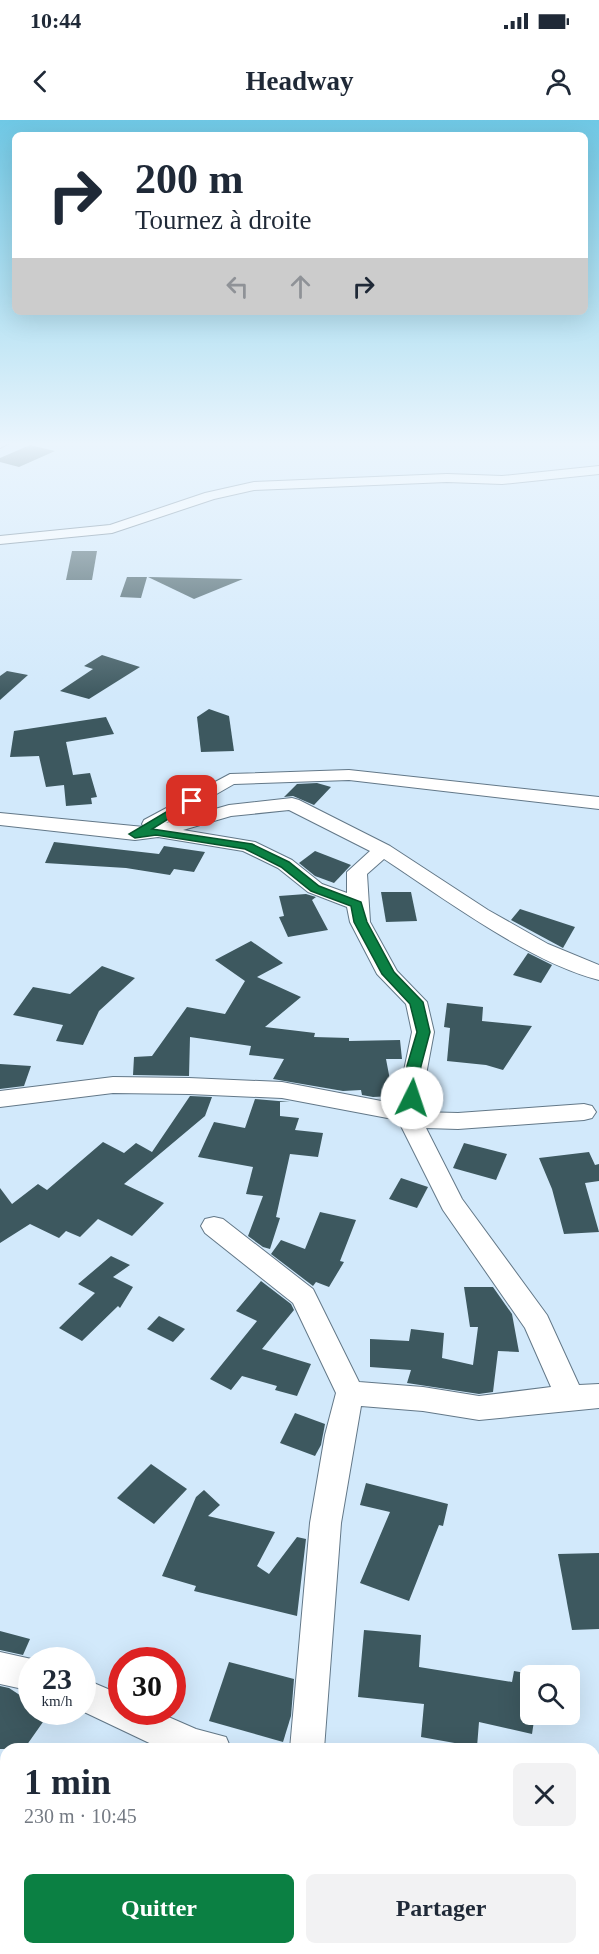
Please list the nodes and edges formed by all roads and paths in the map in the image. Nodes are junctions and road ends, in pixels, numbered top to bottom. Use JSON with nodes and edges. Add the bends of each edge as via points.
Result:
{"nodes":[{"id":1,"x":119,"y":527,"type":"edge"},
{"id":2,"x":0,"y":540,"type":"edge"},
{"id":3,"x":599,"y":804,"type":"edge"},
{"id":4,"x":0,"y":819,"type":"edge"},
{"id":5,"x":156,"y":832,"type":"junction"},
{"id":6,"x":135,"y":834,"type":"junction"},
{"id":7,"x":383,"y":850,"type":"junction"},
{"id":8,"x":357,"y":904,"type":"junction"},
{"id":9,"x":599,"y":973,"type":"edge"},
{"id":10,"x":0,"y":1098,"type":"edge"},
{"id":11,"x":584,"y":1112,"type":"dead end"},
{"id":12,"x":407,"y":1114,"type":"junction"},
{"id":13,"x":213,"y":1226,"type":"dead end"},
{"id":14,"x":350,"y":1393,"type":"junction"},
{"id":15,"x":599,"y":1396,"type":"edge"},
{"id":16,"x":570,"y":1397,"type":"junction"},
{"id":17,"x":0,"y":1668,"type":"edge"},
{"id":18,"x":18,"y":1672,"type":"edge"},
{"id":19,"x":96,"y":1700,"type":"edge"},
{"id":20,"x":188,"y":1743,"type":"edge"},
{"id":21,"x":307,"y":1743,"type":"edge"}],
"edges":[{"from":1,"to":2,"type":"street"},
{"from":3,"to":6,"type":"street","via":[[349,775],[230,779]]},
{"from":4,"to":6,"type":"street"},
{"from":5,"to":6,"type":"street"},
{"from":5,"to":7,"type":"street","via":[[229,811],[292,804]]},
{"from":5,"to":8,"type":"street","via":[[248,846],[285,864],[315,888]]},
{"from":7,"to":8,"type":"street","via":[[357,872]]},
{"from":7,"to":9,"type":"street","via":[[481,914],[541,948]]},
{"from":8,"to":12,"type":"street","via":[[360,922],[388,974],[416,1002],[423,1032]]},
{"from":10,"to":12,"type":"street","via":[[112,1085],[189,1086],[282,1090]]},
{"from":11,"to":12,"type":"street","via":[[458,1121],[412,1120]]},
{"from":12,"to":16,"type":"street","via":[[452,1204],[537,1323]]},
{"from":13,"to":14,"type":"street","via":[[303,1296]]},
{"from":14,"to":16,"type":"street","via":[[479,1408]]},
{"from":14,"to":21,"type":"street","via":[[337,1438]]},
{"from":15,"to":16,"type":"street"},
{"from":17,"to":18,"type":"street"},
{"from":19,"to":20,"type":"street"}]}
